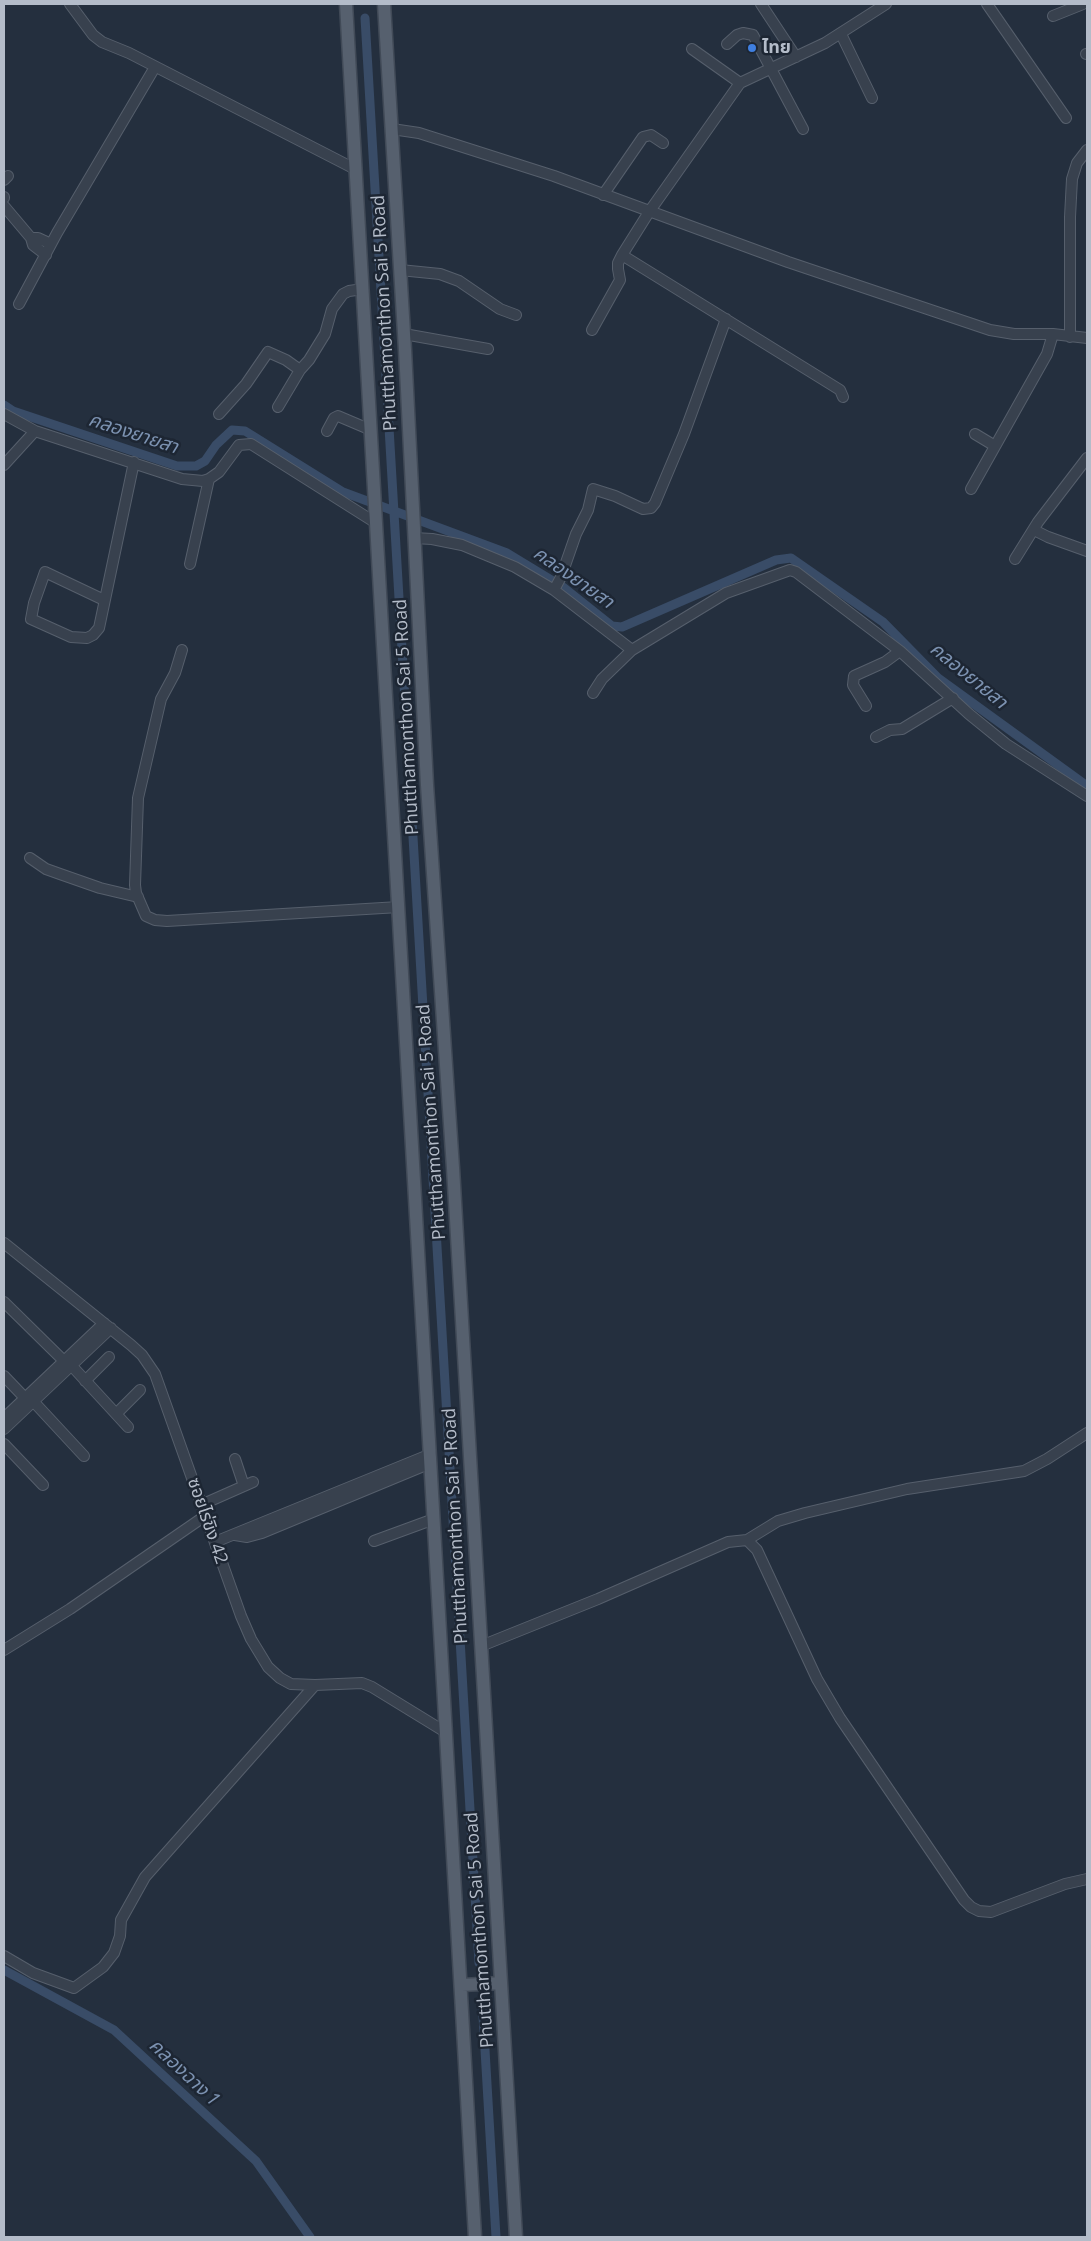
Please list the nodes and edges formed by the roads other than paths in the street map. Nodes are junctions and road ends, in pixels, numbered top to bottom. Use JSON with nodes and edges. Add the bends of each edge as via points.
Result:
{"nodes":[{"id":1,"x":70,"y":4,"type":"edge"},
{"id":2,"x":346,"y":4,"type":"edge"},
{"id":3,"x":384,"y":4,"type":"edge"},
{"id":4,"x":761,"y":4,"type":"edge"},
{"id":5,"x":886,"y":4,"type":"edge"},
{"id":6,"x":987,"y":4,"type":"edge"},
{"id":7,"x":1083,"y":4,"type":"edge"},
{"id":8,"x":1053,"y":16,"type":"dead end"},
{"id":9,"x":841,"y":34,"type":"junction"},
{"id":10,"x":727,"y":44,"type":"dead end"},
{"id":11,"x":692,"y":49,"type":"dead end"},
{"id":12,"x":796,"y":57,"type":"junction"},
{"id":13,"x":155,"y":67,"type":"junction"},
{"id":14,"x":771,"y":68,"type":"junction"},
{"id":15,"x":740,"y":83,"type":"junction"},
{"id":16,"x":872,"y":98,"type":"dead end"},
{"id":17,"x":1066,"y":118,"type":"dead end"},
{"id":18,"x":392,"y":129,"type":"junction"},
{"id":19,"x":803,"y":129,"type":"dead end"},
{"id":20,"x":663,"y":143,"type":"dead end"},
{"id":21,"x":1087,"y":150,"type":"edge"},
{"id":22,"x":355,"y":169,"type":"junction"},
{"id":23,"x":603,"y":195,"type":"junction"},
{"id":24,"x":4,"y":206,"type":"edge"},
{"id":25,"x":649,"y":212,"type":"junction"},
{"id":26,"x":31,"y":238,"type":"junction"},
{"id":27,"x":51,"y":244,"type":"junction"},
{"id":28,"x":46,"y":255,"type":"junction"},
{"id":29,"x":622,"y":255,"type":"junction"},
{"id":30,"x":400,"y":270,"type":"junction"},
{"id":31,"x":363,"y":289,"type":"junction"},
{"id":32,"x":19,"y":304,"type":"dead end"},
{"id":33,"x":516,"y":315,"type":"dead end"},
{"id":34,"x":726,"y":319,"type":"junction"},
{"id":35,"x":592,"y":330,"type":"dead end"},
{"id":36,"x":404,"y":334,"type":"junction"},
{"id":37,"x":1053,"y":334,"type":"junction"},
{"id":38,"x":1070,"y":337,"type":"junction"},
{"id":39,"x":1087,"y":338,"type":"edge"},
{"id":40,"x":488,"y":349,"type":"dead end"},
{"id":41,"x":300,"y":370,"type":"junction"},
{"id":42,"x":844,"y":397,"type":"dead end"},
{"id":43,"x":278,"y":407,"type":"dead end"},
{"id":44,"x":4,"y":414,"type":"edge"},
{"id":45,"x":219,"y":414,"type":"dead end"},
{"id":46,"x":371,"y":430,"type":"junction"},
{"id":47,"x":35,"y":431,"type":"junction"},
{"id":48,"x":327,"y":431,"type":"dead end"},
{"id":49,"x":975,"y":434,"type":"dead end"},
{"id":50,"x":995,"y":446,"type":"junction"},
{"id":51,"x":1087,"y":458,"type":"edge"},
{"id":52,"x":134,"y":462,"type":"junction"},
{"id":53,"x":4,"y":465,"type":"edge"},
{"id":54,"x":209,"y":479,"type":"junction"},
{"id":55,"x":972,"y":489,"type":"dead end"},
{"id":56,"x":376,"y":521,"type":"junction"},
{"id":57,"x":1034,"y":530,"type":"junction"},
{"id":58,"x":414,"y":536,"type":"junction"},
{"id":59,"x":1087,"y":551,"type":"edge"},
{"id":60,"x":1015,"y":559,"type":"dead end"},
{"id":61,"x":190,"y":564,"type":"dead end"},
{"id":62,"x":555,"y":588,"type":"junction"},
{"id":63,"x":104,"y":600,"type":"junction"},
{"id":64,"x":182,"y":650,"type":"dead end"},
{"id":65,"x":632,"y":650,"type":"junction"},
{"id":66,"x":900,"y":651,"type":"junction"},
{"id":67,"x":593,"y":693,"type":"dead end"},
{"id":68,"x":953,"y":698,"type":"junction"},
{"id":69,"x":866,"y":706,"type":"dead end"},
{"id":70,"x":876,"y":737,"type":"dead end"},
{"id":71,"x":1087,"y":796,"type":"edge"},
{"id":72,"x":30,"y":858,"type":"dead end"},
{"id":73,"x":138,"y":897,"type":"junction"},
{"id":74,"x":399,"y":907,"type":"junction"},
{"id":75,"x":4,"y":1243,"type":"edge"},
{"id":76,"x":4,"y":1302,"type":"edge"},
{"id":77,"x":107,"y":1326,"type":"junction"},
{"id":78,"x":109,"y":1357,"type":"dead end"},
{"id":79,"x":67,"y":1363,"type":"junction"},
{"id":80,"x":4,"y":1376,"type":"edge"},
{"id":81,"x":85,"y":1381,"type":"junction"},
{"id":82,"x":140,"y":1390,"type":"dead end"},
{"id":83,"x":29,"y":1400,"type":"junction"},
{"id":84,"x":116,"y":1414,"type":"junction"},
{"id":85,"x":4,"y":1418,"type":"edge"},
{"id":86,"x":128,"y":1427,"type":"dead end"},
{"id":87,"x":4,"y":1429,"type":"edge"},
{"id":88,"x":1087,"y":1433,"type":"edge"},
{"id":89,"x":4,"y":1444,"type":"edge"},
{"id":90,"x":84,"y":1456,"type":"dead end"},
{"id":91,"x":235,"y":1459,"type":"dead end"},
{"id":92,"x":431,"y":1459,"type":"junction"},
{"id":93,"x":43,"y":1486,"type":"dead end"},
{"id":94,"x":201,"y":1504,"type":"junction"},
{"id":95,"x":205,"y":1516,"type":"junction"},
{"id":96,"x":434,"y":1519,"type":"junction"},
{"id":97,"x":747,"y":1540,"type":"junction"},
{"id":98,"x":374,"y":1541,"type":"dead end"},
{"id":99,"x":215,"y":1542,"type":"junction"},
{"id":100,"x":480,"y":1646,"type":"junction"},
{"id":101,"x":4,"y":1650,"type":"edge"},
{"id":102,"x":315,"y":1686,"type":"junction"},
{"id":103,"x":447,"y":1732,"type":"junction"},
{"id":104,"x":1087,"y":1879,"type":"edge"},
{"id":105,"x":4,"y":1956,"type":"edge"},
{"id":106,"x":501,"y":1982,"type":"junction"},
{"id":107,"x":462,"y":1985,"type":"junction"},
{"id":108,"x":475,"y":2237,"type":"edge"},
{"id":109,"x":516,"y":2237,"type":"edge"}],
"edges":[{"from":1,"to":13,"type":"street","via":[[96,38]]},
{"from":2,"to":22,"type":"main road","name":"Phutthamonthon Sai 5 Road"},
{"from":3,"to":18,"type":"main road","name":"Phutthamonthon Sai 5 Road"},
{"from":4,"to":12,"type":"street"},
{"from":5,"to":9,"type":"street"},
{"from":6,"to":17,"type":"street"},
{"from":7,"to":8,"type":"street"},
{"from":9,"to":12,"type":"street"},
{"from":9,"to":16,"type":"street"},
{"from":10,"to":14,"type":"street","via":[[737,35],[753,35]]},
{"from":11,"to":15,"type":"street"},
{"from":12,"to":14,"type":"street"},
{"from":13,"to":22,"type":"street"},
{"from":13,"to":27,"type":"street"},
{"from":14,"to":15,"type":"street"},
{"from":14,"to":19,"type":"street"},
{"from":15,"to":25,"type":"street"},
{"from":18,"to":23,"type":"street","via":[[419,133]]},
{"from":18,"to":30,"type":"main road","name":"Phutthamonthon Sai 5 Road"},
{"from":20,"to":23,"type":"street","via":[[650,135],[643,137]]},
{"from":21,"to":38,"type":"street","via":[[1077,162],[1072,179]]},
{"from":22,"to":31,"type":"main road","name":"Phutthamonthon Sai 5 Road"},
{"from":23,"to":25,"type":"street"},
{"from":24,"to":26,"type":"street"},
{"from":25,"to":29,"type":"street"},
{"from":25,"to":37,"type":"street","via":[[990,330]]},
{"from":26,"to":27,"type":"street"},
{"from":26,"to":28,"type":"street","via":[[33,245]]},
{"from":27,"to":28,"type":"street"},
{"from":28,"to":32,"type":"street"},
{"from":29,"to":34,"type":"street"},
{"from":29,"to":35,"type":"street","via":[[618,263],[620,280]]},
{"from":30,"to":33,"type":"street","via":[[440,274],[459,280],[500,309]]},
{"from":30,"to":36,"type":"main road","name":"Phutthamonthon Sai 5 Road"},
{"from":31,"to":41,"type":"street","via":[[343,294],[332,309],[325,334]]},
{"from":31,"to":46,"type":"main road","name":"Phutthamonthon Sai 5 Road"},
{"from":34,"to":42,"type":"street","via":[[840,390]]},
{"from":34,"to":62,"type":"street","via":[[655,503],[647,510],[594,488]]},
{"from":36,"to":40,"type":"street"},
{"from":36,"to":58,"type":"main road","name":"Phutthamonthon Sai 5 Road"},
{"from":37,"to":38,"type":"street"},
{"from":37,"to":50,"type":"street","via":[[1046,354]]},
{"from":38,"to":39,"type":"street"},
{"from":41,"to":43,"type":"street"},
{"from":41,"to":45,"type":"street","via":[[268,352],[246,384]]},
{"from":44,"to":47,"type":"street"},
{"from":46,"to":48,"type":"street","via":[[338,416]]},
{"from":46,"to":56,"type":"main road","name":"Phutthamonthon Sai 5 Road"},
{"from":47,"to":52,"type":"street"},
{"from":47,"to":53,"type":"street"},
{"from":49,"to":50,"type":"street"},
{"from":50,"to":55,"type":"street"},
{"from":51,"to":57,"type":"street"},
{"from":52,"to":54,"type":"street","via":[[182,479]]},
{"from":52,"to":63,"type":"street"},
{"from":54,"to":56,"type":"street","via":[[219,472],[239,445],[251,444]]},
{"from":54,"to":61,"type":"street"},
{"from":56,"to":74,"type":"main road","name":"Phutthamonthon Sai 5 Road"},
{"from":57,"to":59,"type":"street"},
{"from":57,"to":60,"type":"street"},
{"from":58,"to":62,"type":"street","via":[[469,548]]},
{"from":58,"to":100,"type":"main road","name":"Phutthamonthon Sai 5 Road"},
{"from":62,"to":65,"type":"street"},
{"from":63,"to":63,"type":"street","via":[[45,572],[31,619],[71,637],[87,638],[99,628]]},
{"from":64,"to":73,"type":"street","via":[[175,673],[161,699],[138,798],[134,885]]},
{"from":65,"to":66,"type":"street","via":[[726,593],[790,570]]},
{"from":65,"to":67,"type":"street","via":[[602,679]]},
{"from":66,"to":68,"type":"street"},
{"from":66,"to":69,"type":"street","via":[[885,662],[854,676],[853,685]]},
{"from":68,"to":70,"type":"street","via":[[902,729],[890,730]]},
{"from":68,"to":71,"type":"street","via":[[1006,744]]},
{"from":72,"to":73,"type":"street","via":[[46,869]]},
{"from":73,"to":74,"type":"street","via":[[146,916],[167,921]]},
{"from":74,"to":92,"type":"main road","name":"Phutthamonthon Sai 5 Road"},
{"from":75,"to":77,"type":"street","name":"ซอยไร่ขิง 42"},
{"from":76,"to":79,"type":"street"},
{"from":77,"to":79,"type":"street"},
{"from":77,"to":94,"type":"street","name":"ซอยไร่ขิง 42","via":[[142,1355],[155,1374]]},
{"from":78,"to":81,"type":"street"},
{"from":79,"to":81,"type":"street"},
{"from":79,"to":83,"type":"street"},
{"from":80,"to":83,"type":"street"},
{"from":81,"to":84,"type":"street"},
{"from":82,"to":84,"type":"street"},
{"from":83,"to":85,"type":"street"},
{"from":83,"to":87,"type":"street"},
{"from":83,"to":90,"type":"street"},
{"from":84,"to":86,"type":"street"},
{"from":88,"to":97,"type":"street","via":[[1024,1471],[907,1489],[805,1513],[778,1521]]},
{"from":89,"to":93,"type":"street"},
{"from":91,"to":94,"type":"street","via":[[248,1484]]},
{"from":92,"to":96,"type":"main road","name":"Phutthamonthon Sai 5 Road"},
{"from":92,"to":99,"type":"street","via":[[262,1533],[247,1537],[234,1535]]},
{"from":94,"to":95,"type":"street","name":"ซอยไร่ขิง 42"},
{"from":95,"to":99,"type":"street","name":"ซอยไร่ขิง 42"},
{"from":95,"to":101,"type":"street"},
{"from":96,"to":98,"type":"street"},
{"from":96,"to":103,"type":"main road","name":"Phutthamonthon Sai 5 Road"},
{"from":97,"to":100,"type":"street","via":[[728,1542]]},
{"from":97,"to":104,"type":"street","via":[[757,1550],[840,1718],[971,1907],[991,1912]]},
{"from":99,"to":102,"type":"street","name":"ซอยไร่ขิง 42","via":[[241,1616],[260,1656],[280,1678],[291,1684]]},
{"from":100,"to":106,"type":"main road","name":"Phutthamonthon Sai 5 Road"},
{"from":102,"to":103,"type":"street","name":"ซอยไร่ขิง 42","via":[[362,1683]]},
{"from":102,"to":105,"type":"street","via":[[145,1878],[122,1920],[114,1953],[103,1967],[74,1988],[33,1973]]},
{"from":103,"to":107,"type":"main road","name":"Phutthamonthon Sai 5 Road"},
{"from":106,"to":107,"type":"main road"},
{"from":106,"to":109,"type":"main road","name":"Phutthamonthon Sai 5 Road"},
{"from":107,"to":108,"type":"main road","name":"Phutthamonthon Sai 5 Road"}]}
